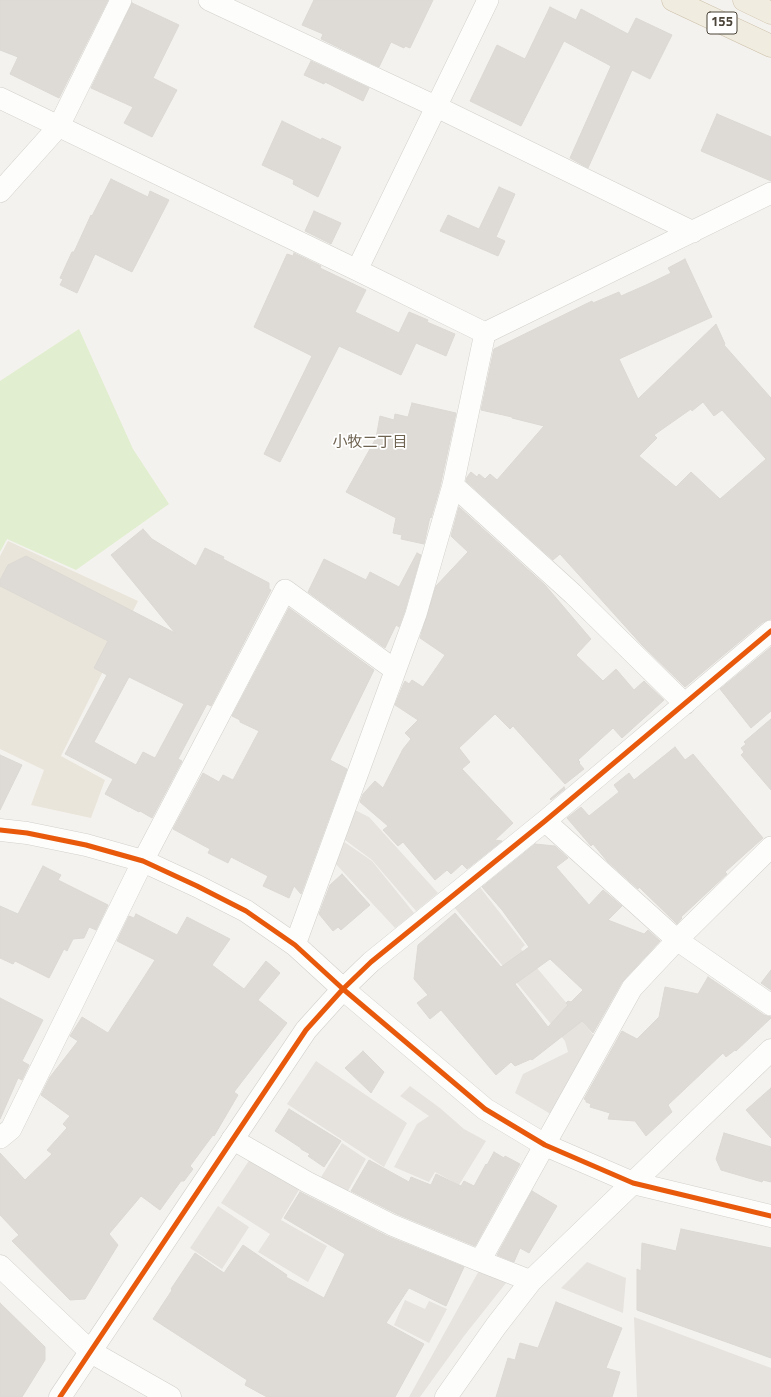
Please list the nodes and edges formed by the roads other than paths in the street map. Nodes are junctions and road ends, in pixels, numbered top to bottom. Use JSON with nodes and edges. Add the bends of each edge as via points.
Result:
{"nodes":[{"id":1,"x":121,"y":0,"type":"edge"},
{"id":2,"x":209,"y":0,"type":"edge"},
{"id":3,"x":488,"y":0,"type":"edge"},
{"id":4,"x":673,"y":0,"type":"edge"},
{"id":5,"x":744,"y":0,"type":"edge"},
{"id":6,"x":771,"y":13,"type":"edge"},
{"id":7,"x":771,"y":46,"type":"edge"},
{"id":8,"x":0,"y":98,"type":"edge"},
{"id":9,"x":437,"y":108,"type":"junction"},
{"id":10,"x":59,"y":126,"type":"junction"},
{"id":11,"x":0,"y":192,"type":"edge"},
{"id":12,"x":771,"y":193,"type":"edge"},
{"id":13,"x":693,"y":232,"type":"junction"},
{"id":14,"x":357,"y":270,"type":"junction"},
{"id":15,"x":485,"y":333,"type":"junction"},
{"id":16,"x":453,"y":485,"type":"junction"},
{"id":17,"x":771,"y":631,"type":"edge"},
{"id":18,"x":395,"y":670,"type":"junction"},
{"id":19,"x":685,"y":704,"type":"junction"},
{"id":20,"x":545,"y":821,"type":"junction"},
{"id":21,"x":0,"y":830,"type":"edge"},
{"id":22,"x":771,"y":847,"type":"edge"},
{"id":23,"x":143,"y":861,"type":"junction"},
{"id":24,"x":677,"y":940,"type":"junction"},
{"id":25,"x":295,"y":945,"type":"junction"},
{"id":26,"x":343,"y":989,"type":"junction"},
{"id":27,"x":771,"y":1005,"type":"edge"},
{"id":28,"x":771,"y":1050,"type":"edge"},
{"id":29,"x":0,"y":1138,"type":"edge"},
{"id":30,"x":232,"y":1139,"type":"junction"},
{"id":31,"x":545,"y":1145,"type":"junction"},
{"id":32,"x":632,"y":1183,"type":"junction"},
{"id":33,"x":771,"y":1216,"type":"edge"},
{"id":34,"x":480,"y":1261,"type":"junction"},
{"id":35,"x":0,"y":1266,"type":"edge"},
{"id":36,"x":531,"y":1281,"type":"junction"},
{"id":37,"x":91,"y":1352,"type":"junction"},
{"id":38,"x":60,"y":1397,"type":"edge"},
{"id":39,"x":170,"y":1397,"type":"edge"},
{"id":40,"x":446,"y":1397,"type":"edge"}],
"edges":[{"from":1,"to":10,"type":"street"},
{"from":2,"to":9,"type":"street"},
{"from":3,"to":9,"type":"street"},
{"from":4,"to":7,"type":"highway","number":"155"},
{"from":5,"to":6,"type":"highway","number":"155"},
{"from":8,"to":10,"type":"street"},
{"from":9,"to":13,"type":"street"},
{"from":9,"to":14,"type":"street"},
{"from":10,"to":11,"type":"street"},
{"from":10,"to":14,"type":"street"},
{"from":12,"to":13,"type":"street"},
{"from":13,"to":15,"type":"street"},
{"from":14,"to":15,"type":"street"},
{"from":15,"to":16,"type":"street"},
{"from":16,"to":18,"type":"street","via":[[416,614]]},
{"from":16,"to":19,"type":"street","via":[[573,594]]},
{"from":17,"to":19,"type":"street"},
{"from":18,"to":23,"type":"street","via":[[285,590]]},
{"from":18,"to":25,"type":"street"},
{"from":19,"to":20,"type":"street"},
{"from":20,"to":24,"type":"street"},
{"from":20,"to":26,"type":"street","via":[[371,962]]},
{"from":21,"to":23,"type":"street","via":[[78,844]]},
{"from":22,"to":24,"type":"street"},
{"from":23,"to":25,"type":"street","via":[[246,911]]},
{"from":23,"to":29,"type":"street","via":[[11,1129]]},
{"from":24,"to":27,"type":"street"},
{"from":24,"to":31,"type":"street","via":[[632,988]]},
{"from":25,"to":26,"type":"street"},
{"from":26,"to":30,"type":"street","via":[[306,1030]]},
{"from":26,"to":31,"type":"street","via":[[485,1109]]},
{"from":28,"to":32,"type":"street"},
{"from":30,"to":34,"type":"street","via":[[392,1226]]},
{"from":30,"to":37,"type":"street"},
{"from":31,"to":32,"type":"street"},
{"from":31,"to":34,"type":"street"},
{"from":32,"to":33,"type":"street"},
{"from":32,"to":36,"type":"street"},
{"from":34,"to":36,"type":"street"},
{"from":35,"to":37,"type":"street"},
{"from":36,"to":40,"type":"street"},
{"from":37,"to":38,"type":"street"},
{"from":37,"to":39,"type":"street"}]}
